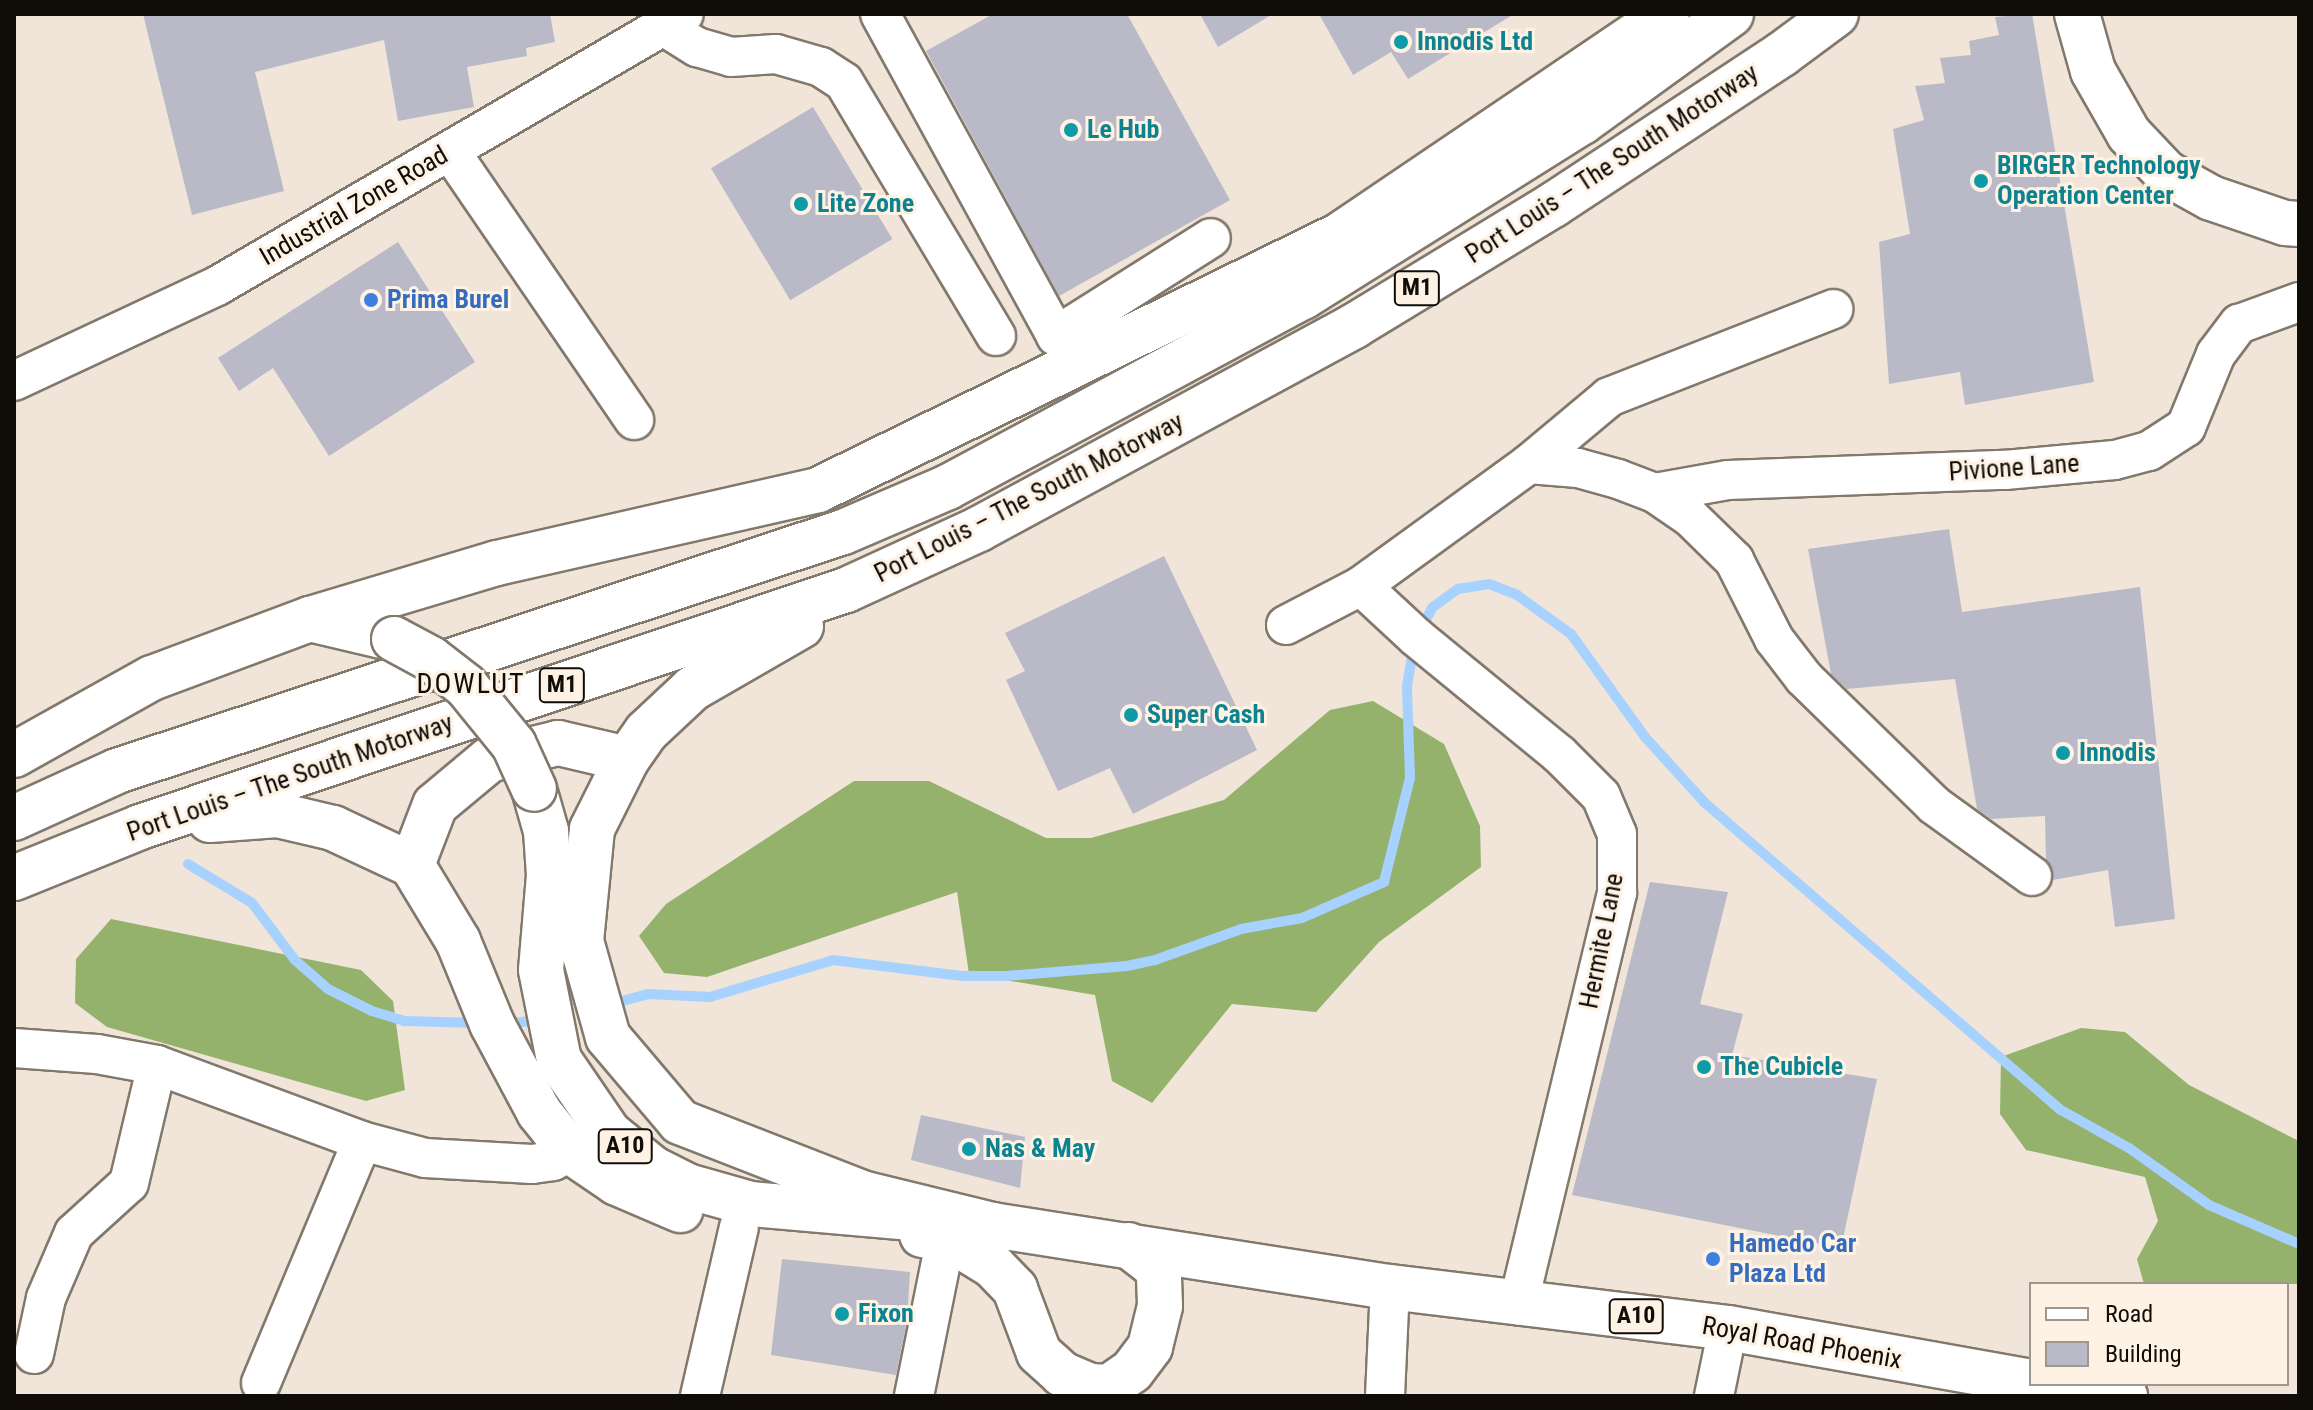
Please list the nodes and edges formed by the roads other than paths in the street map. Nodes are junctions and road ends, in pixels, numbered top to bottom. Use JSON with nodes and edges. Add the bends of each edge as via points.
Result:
{"nodes":[{"id":1,"x":880,"y":14,"type":"edge"},
{"id":2,"x":1667,"y":14,"type":"edge"},
{"id":3,"x":1731,"y":14,"type":"edge"},
{"id":4,"x":1836,"y":14,"type":"edge"},
{"id":5,"x":2077,"y":14,"type":"edge"},
{"id":6,"x":2104,"y":14,"type":"edge"},
{"id":7,"x":674,"y":20,"type":"edge"},
{"id":8,"x":450,"y":151,"type":"junction"},
{"id":9,"x":2299,"y":199,"type":"edge"},
{"id":10,"x":1456,"y":202,"type":"junction"},
{"id":11,"x":2299,"y":224,"type":"edge"},
{"id":12,"x":1340,"y":235,"type":"junction"},
{"id":13,"x":1211,"y":238,"type":"dead end"},
{"id":14,"x":2299,"y":302,"type":"edge"},
{"id":15,"x":1833,"y":309,"type":"dead end"},
{"id":16,"x":996,"y":336,"type":"dead end"},
{"id":17,"x":14,"y":381,"type":"edge"},
{"id":18,"x":634,"y":420,"type":"dead end"},
{"id":19,"x":1529,"y":464,"type":"junction"},
{"id":20,"x":1655,"y":493,"type":"junction"},
{"id":21,"x":979,"y":529,"type":"junction"},
{"id":22,"x":1361,"y":586,"type":"junction"},
{"id":23,"x":310,"y":619,"type":"junction"},
{"id":24,"x":1286,"y":625,"type":"dead end"},
{"id":25,"x":14,"y":755,"type":"edge"},
{"id":26,"x":627,"y":759,"type":"junction"},
{"id":27,"x":14,"y":818,"type":"edge"},
{"id":28,"x":140,"y":827,"type":"junction"},
{"id":29,"x":412,"y":865,"type":"junction"},
{"id":30,"x":2032,"y":876,"type":"dead end"},
{"id":31,"x":14,"y":878,"type":"edge"},
{"id":32,"x":14,"y":1048,"type":"edge"},
{"id":33,"x":157,"y":1065,"type":"junction"},
{"id":34,"x":362,"y":1141,"type":"junction"},
{"id":35,"x":570,"y":1151,"type":"junction"},
{"id":36,"x":992,"y":1225,"type":"junction"},
{"id":37,"x":739,"y":1227,"type":"junction"},
{"id":38,"x":946,"y":1237,"type":"junction"},
{"id":39,"x":1128,"y":1245,"type":"junction"},
{"id":40,"x":1239,"y":1264,"type":"junction"},
{"id":41,"x":1390,"y":1287,"type":"junction"},
{"id":42,"x":1518,"y":1305,"type":"junction"},
{"id":43,"x":1160,"y":1306,"type":"junction"},
{"id":44,"x":1728,"y":1328,"type":"junction"},
{"id":45,"x":34,"y":1354,"type":"dead end"},
{"id":46,"x":2029,"y":1382,"type":"edge"},
{"id":47,"x":261,"y":1383,"type":"dead end"},
{"id":48,"x":1974,"y":1385,"type":"edge"},
{"id":49,"x":2058,"y":1386,"type":"edge"},
{"id":50,"x":1109,"y":1391,"type":"edge"},
{"id":51,"x":700,"y":1396,"type":"edge"},
{"id":52,"x":914,"y":1396,"type":"edge"},
{"id":53,"x":1385,"y":1396,"type":"edge"},
{"id":54,"x":1714,"y":1396,"type":"edge"},
{"id":55,"x":2125,"y":1396,"type":"edge"}],
"edges":[{"from":1,"to":13,"type":"street","via":[[1056,336]]},
{"from":2,"to":12,"type":"main road"},
{"from":3,"to":10,"type":"main road","name":"Port Louis – The South Motorway","number":"M1","via":[[1582,122]]},
{"from":4,"to":21,"type":"main road","name":"Port Louis – The South Motorway","number":"M1","via":[[1553,205],[1354,326]]},
{"from":5,"to":11,"type":"main road","via":[[2093,71],[2129,134],[2166,173],[2211,198]]},
{"from":6,"to":9,"type":"main road","via":[[2133,91],[2163,135],[2221,181]]},
{"from":7,"to":8,"type":"street","name":"Industrial Zone Road"},
{"from":7,"to":16,"type":"street","via":[[697,47],[731,57],[776,54],[821,67],[844,82]]},
{"from":8,"to":17,"type":"street","name":"Industrial Zone Road","via":[[217,286]]},
{"from":8,"to":18,"type":"street"},
{"from":10,"to":12,"type":"main road"},
{"from":10,"to":27,"type":"main road","name":"Port Louis – The South Motorway","number":"M1","via":[[1185,363],[948,487],[843,532],[117,771]]},
{"from":12,"to":23,"type":"main road","via":[[818,490],[497,563]]},
{"from":14,"to":20,"type":"street","name":"Pivione Lane","via":[[2239,324],[2216,354],[2186,427],[2149,451],[2115,460],[2005,470],[1728,480]]},
{"from":15,"to":19,"type":"street","via":[[1609,397]]},
{"from":19,"to":20,"type":"street","via":[[1578,468]]},
{"from":19,"to":22,"type":"street"},
{"from":20,"to":30,"type":"street","via":[[1690,517],[1734,560],[1774,639],[1804,678],[1934,805]]},
{"from":21,"to":26,"type":"main road","via":[[693,688],[646,732]]},
{"from":21,"to":28,"type":"main road","name":"Port Louis – The South Motorway","number":"M1","via":[[846,590]]},
{"from":22,"to":24,"type":"street"},
{"from":22,"to":42,"type":"street","name":"Hermite Lane","via":[[1559,754],[1601,796],[1617,834],[1617,893]]},
{"from":23,"to":25,"type":"main road","via":[[152,678]]},
{"from":23,"to":36,"type":"main road","number":"A10","bridge":true,"via":[[394,639],[431,659],[466,686],[514,745],[546,831],[549,875],[541,970],[559,1060],[609,1133],[652,1168],[730,1200]]},
{"from":26,"to":29,"type":"main road","via":[[558,743],[489,760],[435,805]]},
{"from":26,"to":36,"type":"main road","via":[[592,829],[581,941],[608,1037],[680,1122],[862,1193]]},
{"from":28,"to":29,"type":"main road","via":[[278,815],[333,828]]},
{"from":28,"to":31,"type":"main road","name":"Port Louis – The South Motorway","number":"M1"},
{"from":29,"to":35,"type":"main road","via":[[458,941],[492,1024],[539,1112]]},
{"from":32,"to":33,"type":"street"},
{"from":33,"to":34,"type":"street"},
{"from":33,"to":45,"type":"street","via":[[129,1183],[74,1233],[46,1298]]},
{"from":34,"to":35,"type":"street","via":[[425,1158],[532,1164]]},
{"from":34,"to":47,"type":"street"},
{"from":35,"to":37,"type":"main road","via":[[617,1183],[669,1207]]},
{"from":36,"to":39,"type":"main road","number":"A10"},
{"from":37,"to":38,"type":"main road"},
{"from":37,"to":51,"type":"street"},
{"from":38,"to":50,"type":"main road","via":[[993,1266],[1015,1289],[1039,1353],[1062,1374]]},
{"from":38,"to":52,"type":"street"},
{"from":39,"to":40,"type":"main road","number":"A10"},
{"from":39,"to":43,"type":"main road","via":[[1155,1266]]},
{"from":40,"to":41,"type":"main road","name":"Royal Road Phoenix","number":"A10"},
{"from":40,"to":43,"type":"main road","via":[[1193,1283]]},
{"from":41,"to":42,"type":"main road","name":"Royal Road Phoenix","number":"A10"},
{"from":41,"to":53,"type":"street"},
{"from":42,"to":44,"type":"main road","name":"Royal Road Phoenix","number":"A10"},
{"from":43,"to":50,"type":"main road","via":[[1150,1347]]},
{"from":44,"to":48,"type":"main road","name":"Royal Road Phoenix","number":"A10"},
{"from":44,"to":54,"type":"street"},
{"from":46,"to":48,"type":"main road","name":"Royal Road Phoenix","number":"A10"},
{"from":49,"to":55,"type":"main road"}]}
